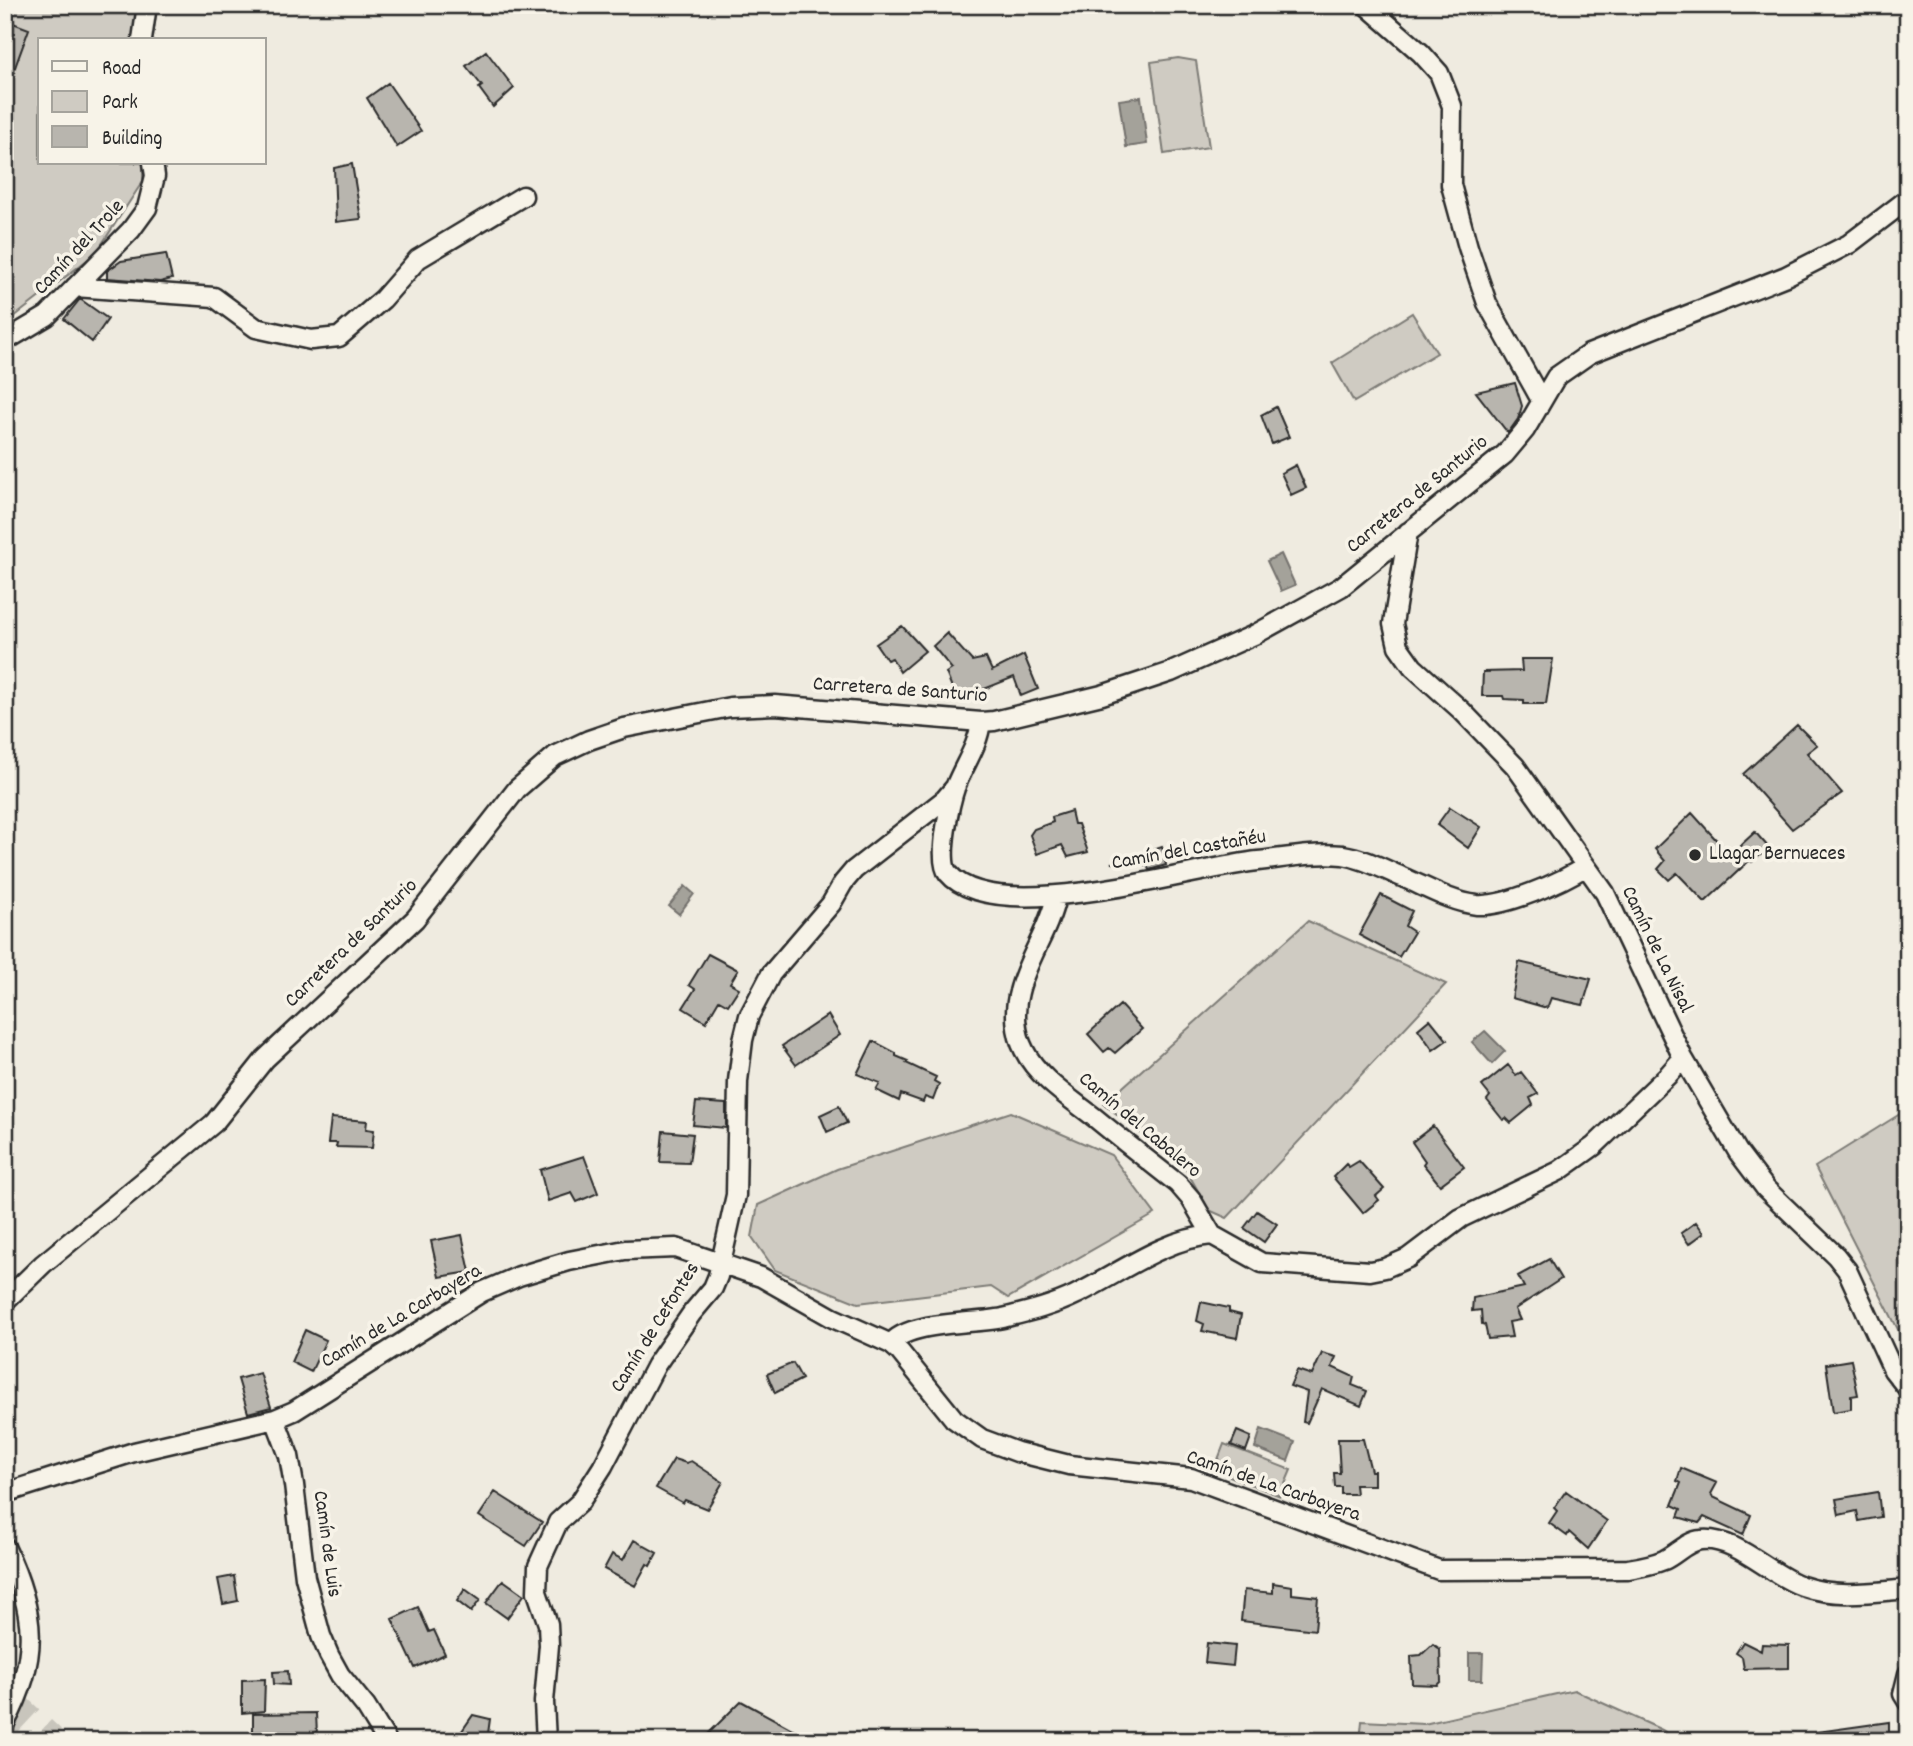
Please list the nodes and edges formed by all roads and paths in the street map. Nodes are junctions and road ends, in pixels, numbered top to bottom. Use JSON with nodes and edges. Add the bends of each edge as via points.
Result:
{"nodes":[{"id":1,"x":147,"y":5,"type":"edge"},
{"id":2,"x":1366,"y":5,"type":"edge"},
{"id":3,"x":142,"y":38,"type":"edge"},
{"id":4,"x":153,"y":164,"type":"edge"},
{"id":5,"x":523,"y":195,"type":"dead end"},
{"id":6,"x":1908,"y":199,"type":"edge"},
{"id":7,"x":75,"y":287,"type":"junction"},
{"id":8,"x":5,"y":341,"type":"edge"},
{"id":9,"x":1541,"y":400,"type":"junction"},
{"id":10,"x":1408,"y":532,"type":"junction"},
{"id":11,"x":981,"y":722,"type":"junction"},
{"id":12,"x":956,"y":786,"type":"junction"},
{"id":13,"x":1586,"y":866,"type":"junction"},
{"id":14,"x":1056,"y":897,"type":"junction"},
{"id":15,"x":1683,"y":1058,"type":"junction"},
{"id":16,"x":1212,"y":1235,"type":"junction"},
{"id":17,"x":722,"y":1263,"type":"junction"},
{"id":18,"x":5,"y":1301,"type":"edge"},
{"id":19,"x":891,"y":1345,"type":"junction"},
{"id":20,"x":1908,"y":1389,"type":"edge"},
{"id":21,"x":275,"y":1419,"type":"junction"},
{"id":22,"x":5,"y":1493,"type":"edge"},
{"id":23,"x":5,"y":1547,"type":"edge"},
{"id":24,"x":1908,"y":1589,"type":"edge"},
{"id":25,"x":1908,"y":1674,"type":"edge"},
{"id":26,"x":1908,"y":1702,"type":"edge"},
{"id":27,"x":5,"y":1723,"type":"edge"},
{"id":28,"x":387,"y":1741,"type":"edge"},
{"id":29,"x":546,"y":1741,"type":"edge"}],
"edges":[{"from":1,"to":3,"type":"street"},
{"from":2,"to":9,"type":"street","via":[[1439,73],[1452,106],[1451,185],[1468,247],[1487,303]]},
{"from":4,"to":7,"type":"street","name":"Camín del Trole","via":[[147,208]]},
{"from":5,"to":7,"type":"street","via":[[418,259],[383,299],[339,337],[311,340],[256,328],[214,297]]},
{"from":6,"to":9,"type":"street","name":"Carretera de Santurio","via":[[1849,244],[1786,276],[1589,354],[1556,377]]},
{"from":7,"to":8,"type":"street","name":"Camín del Trole","via":[[47,316]]},
{"from":9,"to":10,"type":"street","name":"Carretera de Santurio","via":[[1505,454]]},
{"from":10,"to":11,"type":"street","name":"Carretera de Santurio","via":[[1341,587],[1273,626],[1183,667],[1102,695]]},
{"from":10,"to":13,"type":"street","name":"Camín de La Nisal","via":[[1393,624],[1398,646],[1413,667],[1516,766]]},
{"from":11,"to":12,"type":"street","name":"Camín del Castañéu","via":[[979,738]]},
{"from":11,"to":18,"type":"street","name":"Carretera de Santurio","via":[[775,705],[730,707],[624,729],[555,756],[517,789],[415,919],[265,1059],[214,1123],[43,1264]]},
{"from":12,"to":14,"type":"street","name":"Camín del Castañéu","via":[[942,851],[948,873],[981,891]]},
{"from":12,"to":17,"type":"street","name":"Camín de Cefontes","via":[[854,870],[786,955],[748,1016],[738,1081],[736,1195]]},
{"from":13,"to":14,"type":"street","name":"Camín del Castañéu","via":[[1534,891],[1479,905],[1343,855],[1229,864]]},
{"from":13,"to":15,"type":"street","name":"Camín de La Nisal","via":[[1605,893]]},
{"from":14,"to":16,"type":"street","name":"Camín del Cabalero","via":[[1019,993],[1016,1016],[1024,1051],[1064,1094],[1178,1184]]},
{"from":15,"to":16,"type":"street","via":[[1594,1146],[1559,1171],[1461,1217],[1399,1264],[1370,1271],[1262,1263]]},
{"from":15,"to":20,"type":"street","name":"Camín de La Nisal","via":[[1738,1152],[1766,1189],[1847,1270],[1893,1370]]},
{"from":16,"to":19,"type":"street","via":[[1173,1244],[1054,1304],[1001,1318],[925,1327],[895,1338]]},
{"from":17,"to":19,"type":"street","name":"Camín de La Carbayera","via":[[761,1277]]},
{"from":17,"to":21,"type":"street","name":"Camín de La Carbayera","via":[[676,1248],[654,1247],[569,1261],[519,1276],[482,1292]]},
{"from":17,"to":29,"type":"street","name":"Camín de Cefontes","via":[[713,1288],[656,1366],[603,1466],[580,1502],[554,1528],[538,1566],[537,1592],[548,1624],[549,1645]]},
{"from":19,"to":24,"type":"street","name":"Camín de La Carbayera","via":[[954,1419],[982,1439],[1069,1465],[1191,1478],[1439,1570],[1628,1569],[1649,1566],[1702,1539],[1735,1548],[1780,1577],[1822,1592]]},
{"from":21,"to":22,"type":"street","name":"Camín de La Carbayera","via":[[134,1452]]},
{"from":21,"to":28,"type":"street","name":"Camín de Luis","via":[[289,1456],[314,1616],[340,1675]]},
{"from":23,"to":27,"type":"street","via":[[21,1581],[30,1617],[22,1686]]},
{"from":25,"to":26,"type":"street","via":[[1903,1694]]}]}
